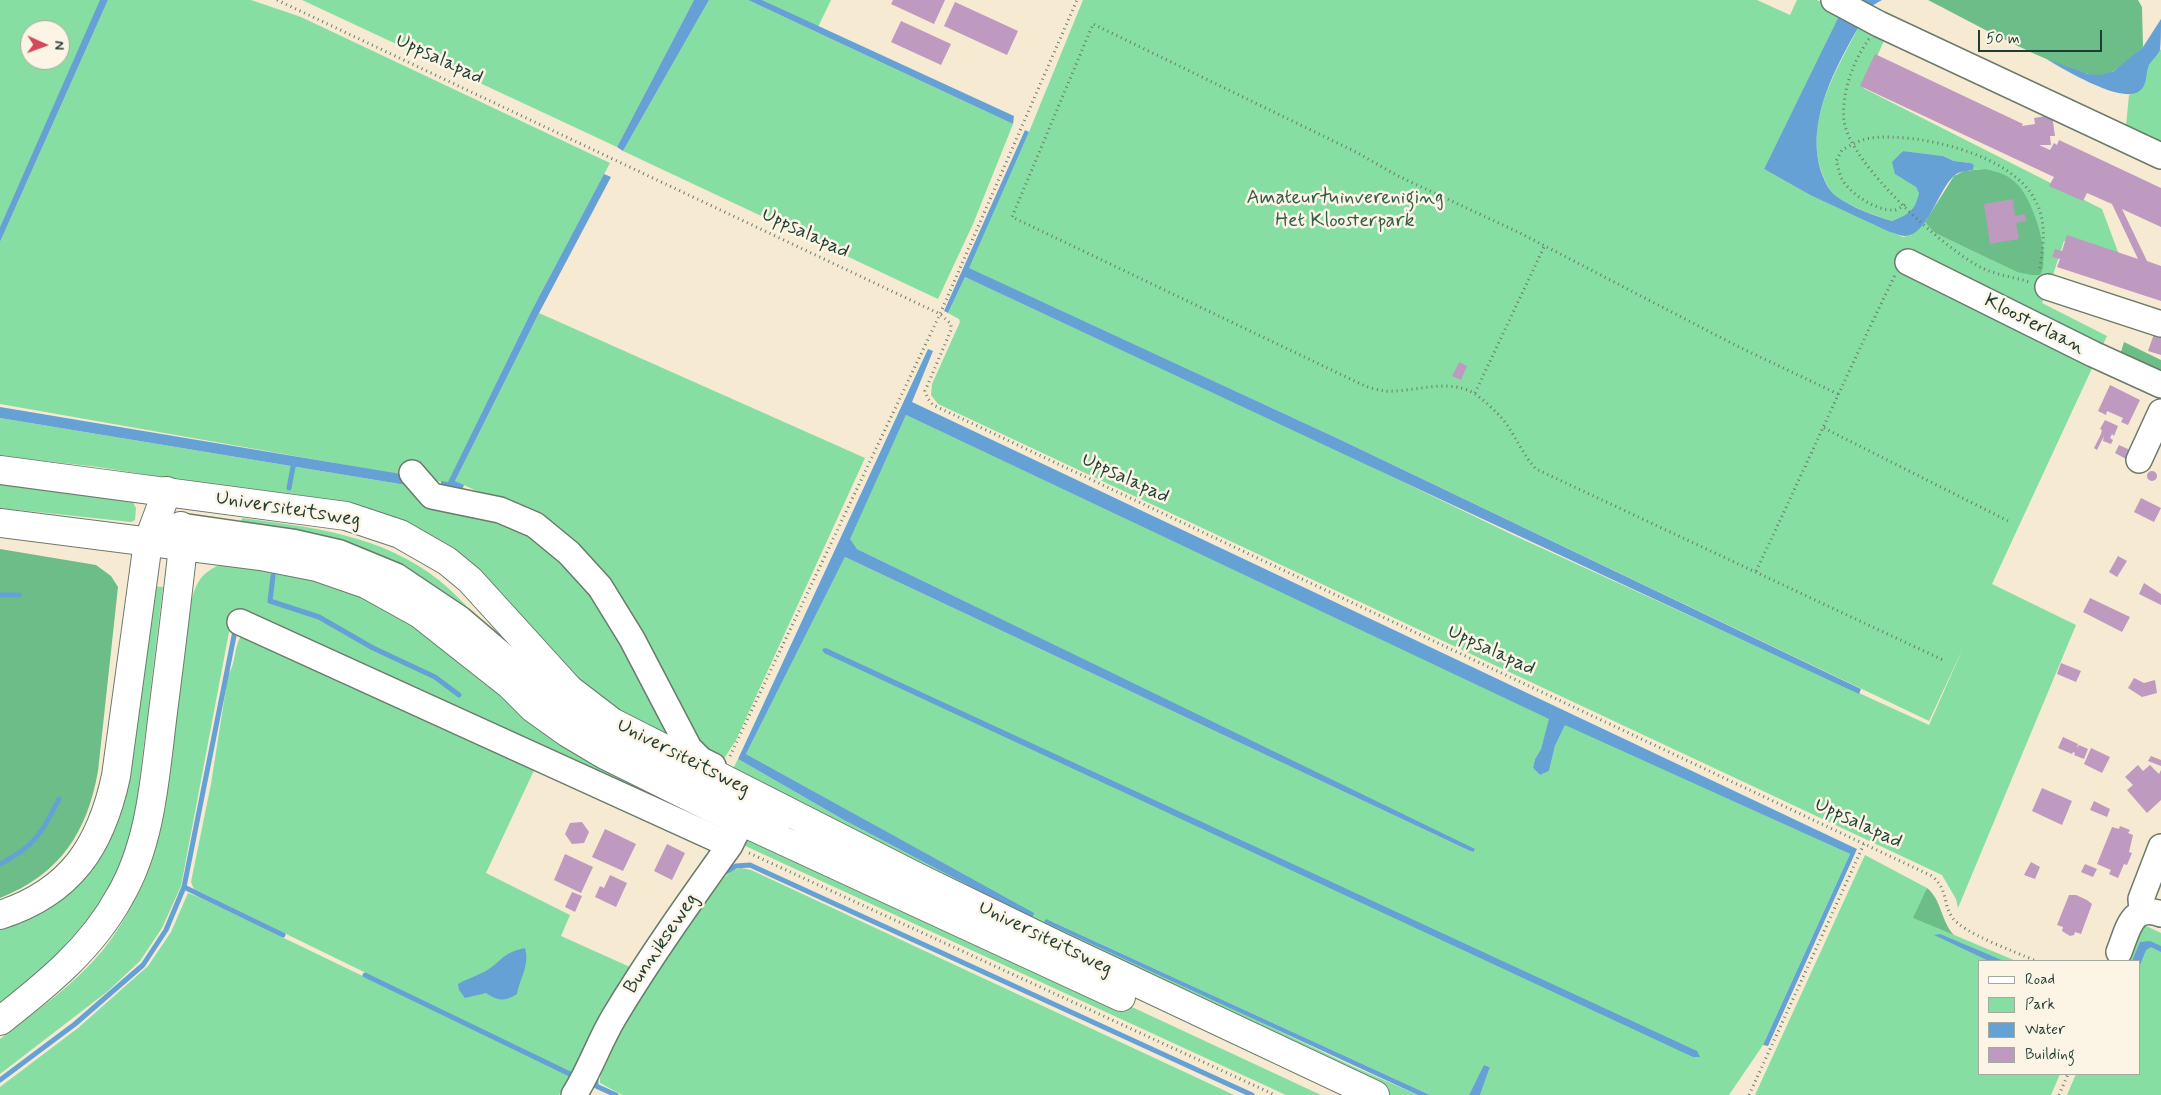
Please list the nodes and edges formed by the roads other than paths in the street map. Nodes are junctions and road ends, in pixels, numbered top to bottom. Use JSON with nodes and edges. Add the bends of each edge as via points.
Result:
{"nodes":[{"id":1,"x":1838,"y":2,"type":"edge"},
{"id":2,"x":2161,"y":156,"type":"edge"},
{"id":3,"x":1908,"y":262,"type":"road end"},
{"id":4,"x":2042,"y":285,"type":"road end"},
{"id":5,"x":2161,"y":324,"type":"edge"},
{"id":6,"x":2161,"y":385,"type":"edge"},
{"id":7,"x":2161,"y":412,"type":"edge"},
{"id":8,"x":2140,"y":460,"type":"dead end"},
{"id":9,"x":0,"y":470,"type":"edge"},
{"id":10,"x":412,"y":474,"type":"dead end"},
{"id":11,"x":167,"y":491,"type":"junction"},
{"id":12,"x":0,"y":523,"type":"edge"},
{"id":13,"x":182,"y":536,"type":"junction"},
{"id":14,"x":148,"y":542,"type":"junction"},
{"id":15,"x":240,"y":622,"type":"dead end"},
{"id":16,"x":716,"y":787,"type":"junction"},
{"id":17,"x":744,"y":817,"type":"junction"},
{"id":18,"x":2161,"y":847,"type":"edge"},
{"id":19,"x":2151,"y":913,"type":"edge"},
{"id":20,"x":0,"y":915,"type":"edge"},
{"id":21,"x":2119,"y":952,"type":"dead end"},
{"id":22,"x":0,"y":1021,"type":"edge"},
{"id":23,"x":574,"y":1095,"type":"edge"},
{"id":24,"x":1331,"y":1095,"type":"edge"},
{"id":25,"x":1354,"y":1095,"type":"edge"},
{"id":26,"x":1375,"y":1095,"type":"edge"}],
"edges":[{"from":1,"to":2,"type":"street"},
{"from":3,"to":6,"type":"street","name":"Kloosterlaan"},
{"from":4,"to":5,"type":"street"},
{"from":7,"to":8,"type":"street"},
{"from":9,"to":11,"type":"main road","name":"Universiteitsweg"},
{"from":10,"to":16,"type":"street","via":[[432,496],[500,510],[535,525],[569,553],[600,587],[632,639],[689,748],[701,760]]},
{"from":11,"to":13,"type":"main road"},
{"from":11,"to":14,"type":"main road"},
{"from":11,"to":16,"type":"main road","name":"Universiteitsweg","via":[[346,516],[421,544],[470,580],[569,689],[612,722]]},
{"from":12,"to":14,"type":"main road","name":"Universiteitsweg"},
{"from":13,"to":14,"type":"main road","name":"Universiteitsweg"},
{"from":13,"to":16,"type":"main road","name":"Universiteitsweg","via":[[289,560],[366,584],[404,604],[445,632],[533,708],[568,733],[618,762]]},
{"from":13,"to":22,"type":"main road","via":[[151,806],[144,840],[131,875],[85,948]]},
{"from":14,"to":20,"type":"main road","via":[[116,776],[99,832],[83,859],[64,880],[22,908]]},
{"from":15,"to":17,"type":"street"},
{"from":16,"to":17,"type":"main road","name":"Universiteitsweg"},
{"from":17,"to":23,"type":"street","name":"Bunnikseweg","via":[[642,970]]},
{"from":17,"to":24,"type":"main road","name":"Universiteitsweg"},
{"from":17,"to":25,"type":"street","name":"Universiteitsweg","via":[[861,865]]},
{"from":17,"to":26,"type":"main road","name":"Universiteitsweg","via":[[1059,946]]},
{"from":18,"to":19,"type":"street","via":[[2141,899]]},
{"from":19,"to":21,"type":"street","via":[[2134,917]]}]}
